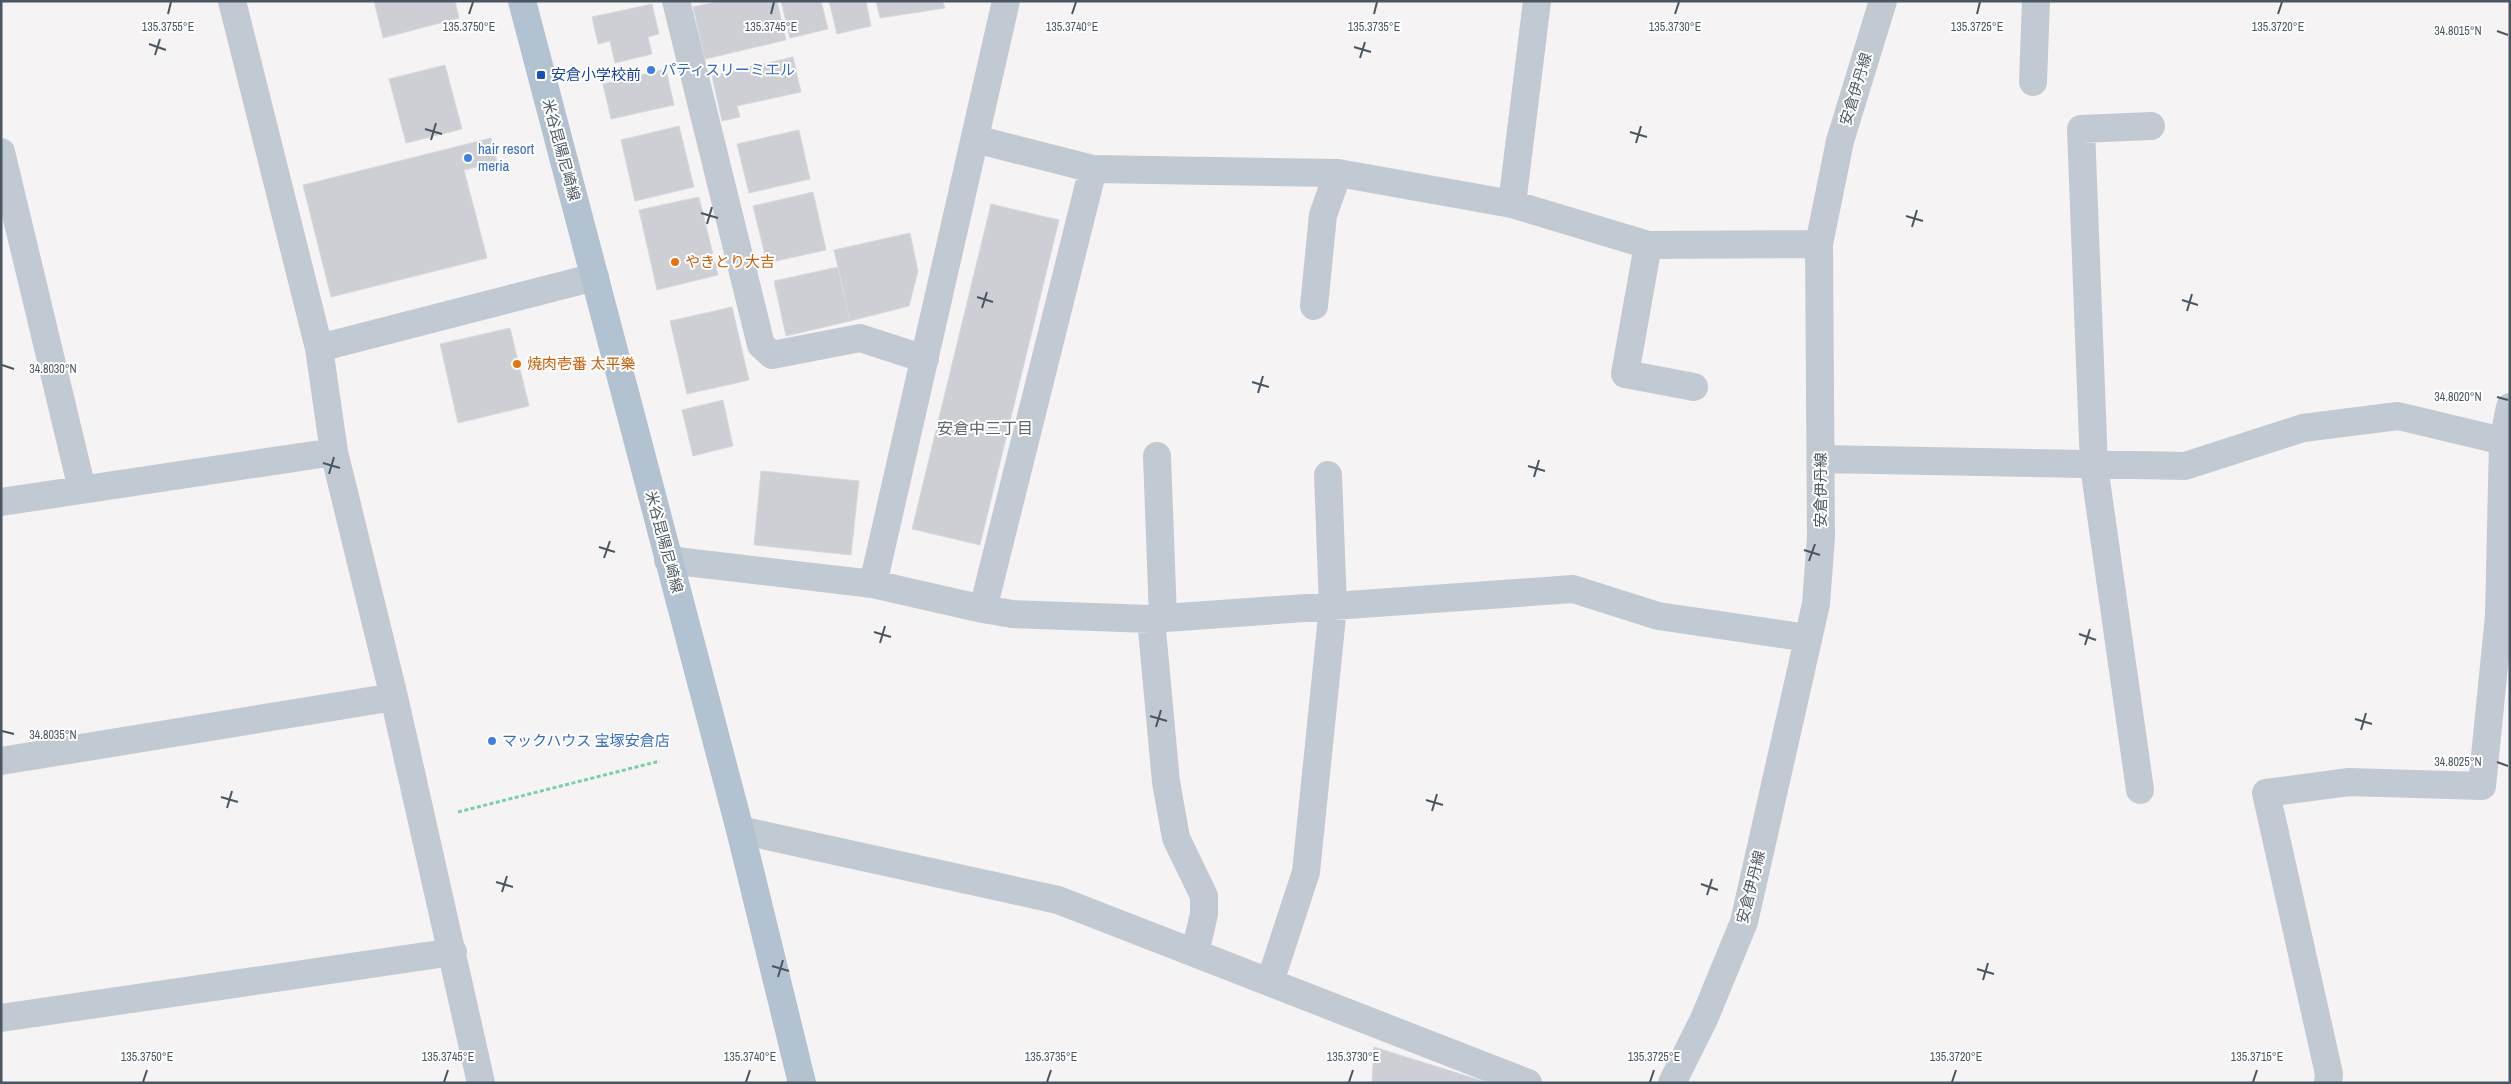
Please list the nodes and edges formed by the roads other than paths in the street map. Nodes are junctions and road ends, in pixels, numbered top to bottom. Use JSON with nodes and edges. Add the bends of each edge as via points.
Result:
{"nodes":[{"id":1,"x":232,"y":1,"type":"edge"},
{"id":2,"x":522,"y":1,"type":"edge"},
{"id":3,"x":676,"y":1,"type":"edge"},
{"id":4,"x":1006,"y":1,"type":"edge"},
{"id":5,"x":1538,"y":1,"type":"edge"},
{"id":6,"x":1883,"y":1,"type":"edge"},
{"id":7,"x":2036,"y":1,"type":"edge"},
{"id":8,"x":2033,"y":82,"type":"dead end"},
{"id":9,"x":2151,"y":126,"type":"dead end"},
{"id":10,"x":975,"y":139,"type":"junction"},
{"id":11,"x":1,"y":152,"type":"edge"},
{"id":12,"x":1093,"y":169,"type":"junction"},
{"id":13,"x":1338,"y":173,"type":"junction"},
{"id":14,"x":1512,"y":204,"type":"junction"},
{"id":15,"x":1819,"y":244,"type":"junction"},
{"id":16,"x":1648,"y":245,"type":"junction"},
{"id":17,"x":595,"y":277,"type":"junction"},
{"id":18,"x":1314,"y":306,"type":"dead end"},
{"id":19,"x":319,"y":348,"type":"junction"},
{"id":20,"x":925,"y":359,"type":"junction"},
{"id":21,"x":1694,"y":387,"type":"dead end"},
{"id":22,"x":2510,"y":407,"type":"edge"},
{"id":23,"x":2503,"y":441,"type":"junction"},
{"id":24,"x":334,"y":452,"type":"junction"},
{"id":25,"x":1157,"y":456,"type":"dead end"},
{"id":26,"x":1821,"y":459,"type":"junction"},
{"id":27,"x":2094,"y":466,"type":"junction"},
{"id":28,"x":1328,"y":475,"type":"dead end"},
{"id":29,"x":82,"y":489,"type":"junction"},
{"id":30,"x":1,"y":502,"type":"edge"},
{"id":31,"x":668,"y":560,"type":"junction"},
{"id":32,"x":873,"y":584,"type":"junction"},
{"id":33,"x":1333,"y":607,"type":"junction"},
{"id":34,"x":983,"y":609,"type":"junction"},
{"id":35,"x":2505,"y":618,"type":"edge"},
{"id":36,"x":1157,"y":619,"type":"junction"},
{"id":37,"x":1808,"y":638,"type":"junction"},
{"id":38,"x":394,"y":697,"type":"junction"},
{"id":39,"x":1,"y":761,"type":"edge"},
{"id":40,"x":2140,"y":790,"type":"dead end"},
{"id":41,"x":740,"y":830,"type":"junction"},
{"id":42,"x":453,"y":952,"type":"junction"},
{"id":43,"x":1195,"y":953,"type":"junction"},
{"id":44,"x":1270,"y":982,"type":"junction"},
{"id":45,"x":1,"y":1018,"type":"edge"},
{"id":46,"x":481,"y":1083,"type":"edge"},
{"id":47,"x":802,"y":1083,"type":"edge"},
{"id":48,"x":1528,"y":1083,"type":"edge"},
{"id":49,"x":1672,"y":1083,"type":"edge"},
{"id":50,"x":2328,"y":1083,"type":"edge"}],
"edges":[{"from":1,"to":19,"type":"street"},
{"from":2,"to":17,"type":"main road","name":"米谷昆陽尼崎線"},
{"from":3,"to":20,"type":"street","via":[[761,345],[772,355],[860,338]]},
{"from":4,"to":10,"type":"street"},
{"from":5,"to":14,"type":"street"},
{"from":6,"to":15,"type":"street","name":"安倉伊丹線","via":[[1840,141]]},
{"from":7,"to":8,"type":"street"},
{"from":9,"to":27,"type":"street","via":[[2081,129]]},
{"from":10,"to":12,"type":"street"},
{"from":10,"to":20,"type":"street"},
{"from":11,"to":29,"type":"street"},
{"from":12,"to":13,"type":"street"},
{"from":12,"to":34,"type":"street"},
{"from":13,"to":14,"type":"street"},
{"from":13,"to":18,"type":"street","via":[[1323,215]]},
{"from":14,"to":16,"type":"street"},
{"from":15,"to":16,"type":"street"},
{"from":15,"to":26,"type":"street","name":"安倉伊丹線"},
{"from":16,"to":21,"type":"street","via":[[1625,374]]},
{"from":17,"to":19,"type":"street"},
{"from":17,"to":31,"type":"main road","name":"米谷昆陽尼崎線"},
{"from":19,"to":24,"type":"street"},
{"from":20,"to":32,"type":"street"},
{"from":22,"to":23,"type":"street"},
{"from":23,"to":27,"type":"street","via":[[2398,416],[2303,428],[2185,466]]},
{"from":23,"to":35,"type":"street"},
{"from":24,"to":29,"type":"street"},
{"from":24,"to":38,"type":"street"},
{"from":25,"to":36,"type":"street"},
{"from":26,"to":27,"type":"street"},
{"from":26,"to":37,"type":"street","name":"安倉伊丹線","via":[[1821,537],[1816,604]]},
{"from":27,"to":40,"type":"street"},
{"from":28,"to":33,"type":"street"},
{"from":29,"to":30,"type":"street"},
{"from":31,"to":32,"type":"street"},
{"from":31,"to":41,"type":"main road","name":"米谷昆陽尼崎線"},
{"from":32,"to":34,"type":"street"},
{"from":33,"to":36,"type":"street"},
{"from":33,"to":37,"type":"street","via":[[1573,589],[1658,616]]},
{"from":33,"to":44,"type":"street","via":[[1306,872]]},
{"from":34,"to":36,"type":"street","via":[[1012,614]]},
{"from":35,"to":50,"type":"street","via":[[2482,786],[2348,782],[2266,792],[2329,1074]]},
{"from":36,"to":43,"type":"street","via":[[1166,782],[1176,838],[1204,896],[1204,914]]},
{"from":37,"to":49,"type":"street","name":"安倉伊丹線","via":[[1744,922],[1704,1019]]},
{"from":38,"to":39,"type":"street"},
{"from":38,"to":42,"type":"street"},
{"from":41,"to":43,"type":"street","via":[[1058,900]]},
{"from":41,"to":47,"type":"main road","name":"米谷昆陽尼崎線"},
{"from":42,"to":45,"type":"street"},
{"from":42,"to":46,"type":"street"},
{"from":43,"to":44,"type":"street"},
{"from":44,"to":48,"type":"street"}]}
